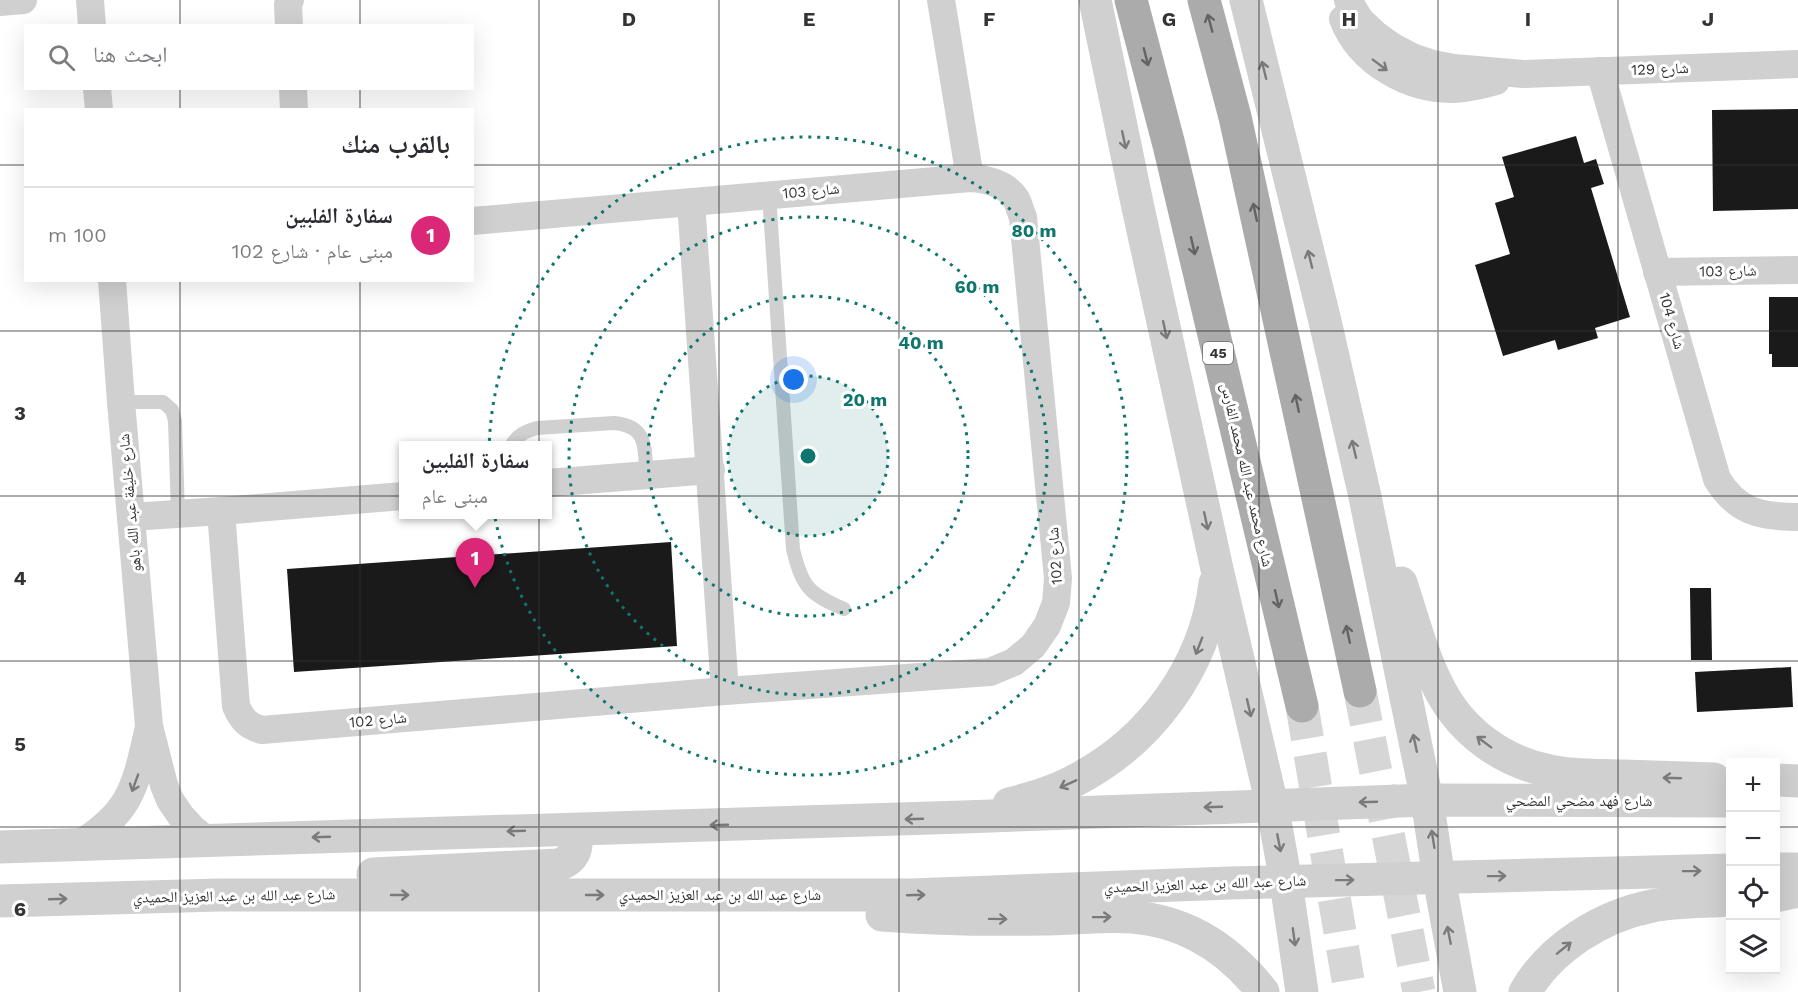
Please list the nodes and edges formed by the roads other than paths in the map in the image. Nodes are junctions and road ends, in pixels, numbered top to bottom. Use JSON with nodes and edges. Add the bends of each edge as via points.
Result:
{"nodes":[{"id":1,"x":23,"y":0,"type":"edge"},
{"id":2,"x":90,"y":0,"type":"edge"},
{"id":3,"x":290,"y":0,"type":"edge"},
{"id":4,"x":941,"y":0,"type":"edge"},
{"id":5,"x":1095,"y":0,"type":"edge"},
{"id":6,"x":1131,"y":0,"type":"edge"},
{"id":7,"x":1204,"y":0,"type":"edge"},
{"id":8,"x":1246,"y":0,"type":"edge"},
{"id":9,"x":1336,"y":0,"type":"edge"},
{"id":10,"x":1348,"y":0,"type":"edge"},
{"id":11,"x":0,"y":2,"type":"edge"},
{"id":12,"x":92,"y":24,"type":"edge"},
{"id":13,"x":290,"y":24,"type":"edge"},
{"id":14,"x":1798,"y":64,"type":"edge"},
{"id":15,"x":1600,"y":71,"type":"junction"},
{"id":16,"x":1523,"y":74,"type":"junction"},
{"id":17,"x":97,"y":90,"type":"edge"},
{"id":18,"x":293,"y":90,"type":"edge"},
{"id":19,"x":99,"y":108,"type":"edge"},
{"id":20,"x":294,"y":108,"type":"edge"},
{"id":21,"x":970,"y":178,"type":"junction"},
{"id":22,"x":769,"y":195,"type":"junction"},
{"id":23,"x":690,"y":202,"type":"junction"},
{"id":24,"x":474,"y":221,"type":"edge"},
{"id":25,"x":1798,"y":270,"type":"edge"},
{"id":26,"x":1657,"y":272,"type":"junction"},
{"id":27,"x":112,"y":282,"type":"edge"},
{"id":28,"x":121,"y":402,"type":"junction"},
{"id":29,"x":515,"y":441,"type":"edge"},
{"id":30,"x":711,"y":470,"type":"junction"},
{"id":31,"x":646,"y":475,"type":"junction"},
{"id":32,"x":552,"y":483,"type":"edge"},
{"id":33,"x":1364,"y":492,"type":"junction"},
{"id":34,"x":399,"y":496,"type":"edge"},
{"id":35,"x":221,"y":511,"type":"junction"},
{"id":36,"x":178,"y":514,"type":"junction"},
{"id":37,"x":130,"y":517,"type":"junction"},
{"id":38,"x":1798,"y":517,"type":"edge"},
{"id":39,"x":1217,"y":569,"type":"junction"},
{"id":40,"x":844,"y":609,"type":"dead end"},
{"id":41,"x":725,"y":691,"type":"junction"},
{"id":42,"x":1360,"y":691,"type":"tunnel mouth"},
{"id":43,"x":1302,"y":706,"type":"tunnel mouth"},
{"id":44,"x":149,"y":726,"type":"junction"},
{"id":45,"x":1726,"y":779,"type":"edge"},
{"id":46,"x":1780,"y":780,"type":"edge"},
{"id":47,"x":1798,"y":781,"type":"edge"},
{"id":48,"x":1427,"y":800,"type":"junction"},
{"id":49,"x":1726,"y":801,"type":"edge"},
{"id":50,"x":1780,"y":801,"type":"edge"},
{"id":51,"x":1798,"y":801,"type":"edge"},
{"id":52,"x":1272,"y":805,"type":"junction"},
{"id":53,"x":963,"y":817,"type":"junction"},
{"id":54,"x":574,"y":830,"type":"junction"},
{"id":55,"x":208,"y":841,"type":"junction"},
{"id":56,"x":76,"y":846,"type":"junction"},
{"id":57,"x":0,"y":847,"type":"edge"},
{"id":58,"x":1798,"y":868,"type":"edge"},
{"id":59,"x":1780,"y":869,"type":"edge"},
{"id":60,"x":1726,"y":870,"type":"edge"},
{"id":61,"x":1439,"y":878,"type":"junction"},
{"id":62,"x":1286,"y":882,"type":"junction"},
{"id":63,"x":1798,"y":891,"type":"edge"},
{"id":64,"x":220,"y":895,"type":"junction"},
{"id":65,"x":1780,"y":895,"type":"edge"},
{"id":66,"x":753,"y":896,"type":"junction"},
{"id":67,"x":1726,"y":900,"type":"edge"},
{"id":68,"x":0,"y":901,"type":"edge"},
{"id":69,"x":1263,"y":992,"type":"edge"},
{"id":70,"x":1302,"y":992,"type":"edge"},
{"id":71,"x":1460,"y":992,"type":"edge"},
{"id":72,"x":1525,"y":992,"type":"edge"}],
"edges":[{"from":1,"to":11,"type":"street"},
{"from":2,"to":12,"type":"street"},
{"from":3,"to":13,"type":"street"},
{"from":4,"to":21,"type":"street"},
{"from":5,"to":39,"type":"street","one_way":true},
{"from":6,"to":43,"type":"main road","name":"شارع محمد عبد الله محمد الفارس","number":"45","one_way":true,"via":[[1172,156]]},
{"from":42,"to":7,"type":"main road","one_way":true,"via":[[1235,117]]},
{"from":33,"to":8,"type":"street","one_way":true},
{"from":9,"to":16,"type":"street","name":"شارع 129","one_way":true,"via":[[1345,23],[1368,56],[1401,78],[1419,85],[1456,89]]},
{"from":10,"to":16,"type":"street","name":"شارع 129","via":[[1360,20],[1375,34],[1412,57],[1454,68]]},
{"from":14,"to":15,"type":"street","name":"شارع 129"},
{"from":15,"to":16,"type":"street","name":"شارع 129"},
{"from":15,"to":26,"type":"street","name":"شارع 104"},
{"from":17,"to":19,"type":"street"},
{"from":18,"to":20,"type":"street"},
{"from":21,"to":22,"type":"street","name":"شارع 103"},
{"from":21,"to":41,"type":"street","name":"شارع 102","via":[[987,179],[1002,186],[1015,198],[1023,217],[1058,578],[1056,603],[1047,626],[1033,646],[1014,662],[990,672]]},
{"from":22,"to":23,"type":"street","name":"شارع 103"},
{"from":22,"to":40,"type":"lane","via":[[793,549],[807,586],[822,599]]},
{"from":23,"to":24,"type":"street","name":"شارع 103"},
{"from":23,"to":30,"type":"street"},
{"from":25,"to":26,"type":"street","name":"شارع 103"},
{"from":26,"to":38,"type":"street","name":"شارع 104","via":[[1717,479],[1742,507],[1765,515]]},
{"from":27,"to":28,"type":"street","name":"شارع خليفة عبد الله باهو"},
{"from":28,"to":36,"type":"lane","via":[[163,402],[172,410]]},
{"from":28,"to":37,"type":"street","name":"شارع خليفة عبد الله باهو"},
{"from":29,"to":31,"type":"lane","via":[[537,428],[624,423],[633,427],[644,442]]},
{"from":30,"to":31,"type":"street"},
{"from":30,"to":41,"type":"street"},
{"from":31,"to":32,"type":"street"},
{"from":45,"to":33,"type":"street","one_way":true,"via":[[1551,772],[1504,755],[1483,742],[1466,727],[1440,690],[1421,650],[1396,568]]},
{"from":48,"to":33,"type":"street","one_way":true},
{"from":34,"to":35,"type":"street"},
{"from":35,"to":36,"type":"street"},
{"from":35,"to":41,"type":"street","name":"شارع 102","via":[[236,706],[250,726],[262,730]]},
{"from":36,"to":37,"type":"street"},
{"from":37,"to":44,"type":"street","name":"شارع خليفة عبد الله باهو"},
{"from":39,"to":52,"type":"street","one_way":true},
{"from":39,"to":53,"type":"street","one_way":true,"via":[[1208,618],[1195,656],[1182,682],[1145,730],[1098,768],[1072,782]]},
{"from":44,"to":55,"type":"street","name":"شارع خليفة عبد الله باهو","via":[[171,800]]},
{"from":44,"to":56,"type":"street","name":"شارع خليفة عبد الله باهو","one_way":true,"via":[[131,793],[110,821]]},
{"from":46,"to":47,"type":"street"},
{"from":48,"to":49,"type":"street","name":"شارع فهد مضحي المضحي"},
{"from":48,"to":52,"type":"street","one_way":true},
{"from":61,"to":48,"type":"street","one_way":true},
{"from":50,"to":51,"type":"street"},
{"from":52,"to":53,"type":"street","one_way":true},
{"from":52,"to":62,"type":"street","one_way":true},
{"from":53,"to":54,"type":"street","one_way":true},
{"from":54,"to":55,"type":"street","one_way":true},
{"from":54,"to":64,"type":"street","via":[[577,850],[570,860],[558,865],[339,877]]},
{"from":55,"to":56,"type":"street"},
{"from":56,"to":57,"type":"street"},
{"from":58,"to":59,"type":"street"},
{"from":61,"to":60,"type":"street","one_way":true},
{"from":62,"to":61,"type":"street","name":"شارع عبد الله بن عبد العزيز الحميدي","one_way":true},
{"from":71,"to":61,"type":"street","one_way":true},
{"from":66,"to":62,"type":"street","name":"شارع عبد الله بن عبد العزيز الحميدي","one_way":true,"via":[[911,895]]},
{"from":62,"to":70,"type":"street","one_way":true},
{"from":63,"to":65,"type":"street"},
{"from":64,"to":66,"type":"street","name":"شارع عبد الله بن عبد العزيز الحميدي","one_way":true},
{"from":68,"to":64,"type":"street","name":"شارع عبد الله بن عبد العزيز الحميدي","one_way":true},
{"from":66,"to":69,"type":"street","one_way":true,"via":[[866,914],[956,919],[1155,920],[1196,935],[1233,959]]},
{"from":72,"to":67,"type":"street","one_way":true,"via":[[1558,952],[1625,913],[1653,906]]}]}
